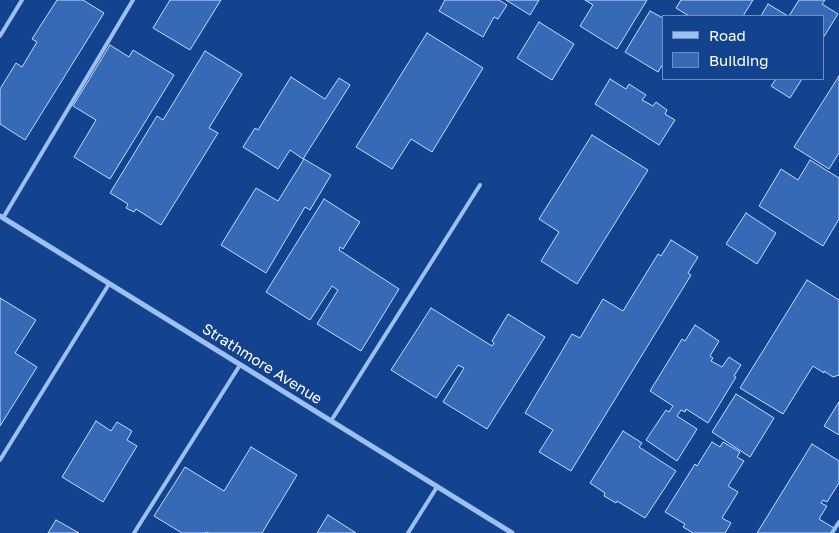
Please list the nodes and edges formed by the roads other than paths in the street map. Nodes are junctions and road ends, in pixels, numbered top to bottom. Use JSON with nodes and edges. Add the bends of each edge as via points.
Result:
{"nodes":[{"id":1,"x":22,"y":0,"type":"edge"},
{"id":2,"x":134,"y":0,"type":"edge"},
{"id":3,"x":0,"y":36,"type":"edge"},
{"id":4,"x":480,"y":185,"type":"dead end"},
{"id":5,"x":1,"y":217,"type":"edge"},
{"id":6,"x":109,"y":284,"type":"junction"},
{"id":7,"x":240,"y":365,"type":"junction"},
{"id":8,"x":331,"y":422,"type":"junction"},
{"id":9,"x":0,"y":460,"type":"edge"},
{"id":10,"x":436,"y":486,"type":"junction"},
{"id":11,"x":839,"y":522,"type":"edge"},
{"id":12,"x":134,"y":533,"type":"edge"},
{"id":13,"x":408,"y":533,"type":"edge"},
{"id":14,"x":512,"y":533,"type":"edge"},
{"id":15,"x":832,"y":533,"type":"edge"}],
"edges":[{"from":1,"to":3,"type":"lane"},
{"from":2,"to":5,"type":"lane"},
{"from":4,"to":8,"type":"lane"},
{"from":5,"to":6,"type":"street","name":"Strathmore Avenue"},
{"from":6,"to":7,"type":"street","name":"Strathmore Avenue"},
{"from":6,"to":9,"type":"lane"},
{"from":7,"to":8,"type":"street","name":"Strathmore Avenue"},
{"from":7,"to":12,"type":"lane"},
{"from":8,"to":10,"type":"street","name":"Strathmore Avenue"},
{"from":10,"to":13,"type":"lane"},
{"from":10,"to":14,"type":"street","name":"Strathmore Avenue"},
{"from":11,"to":15,"type":"lane"}]}
